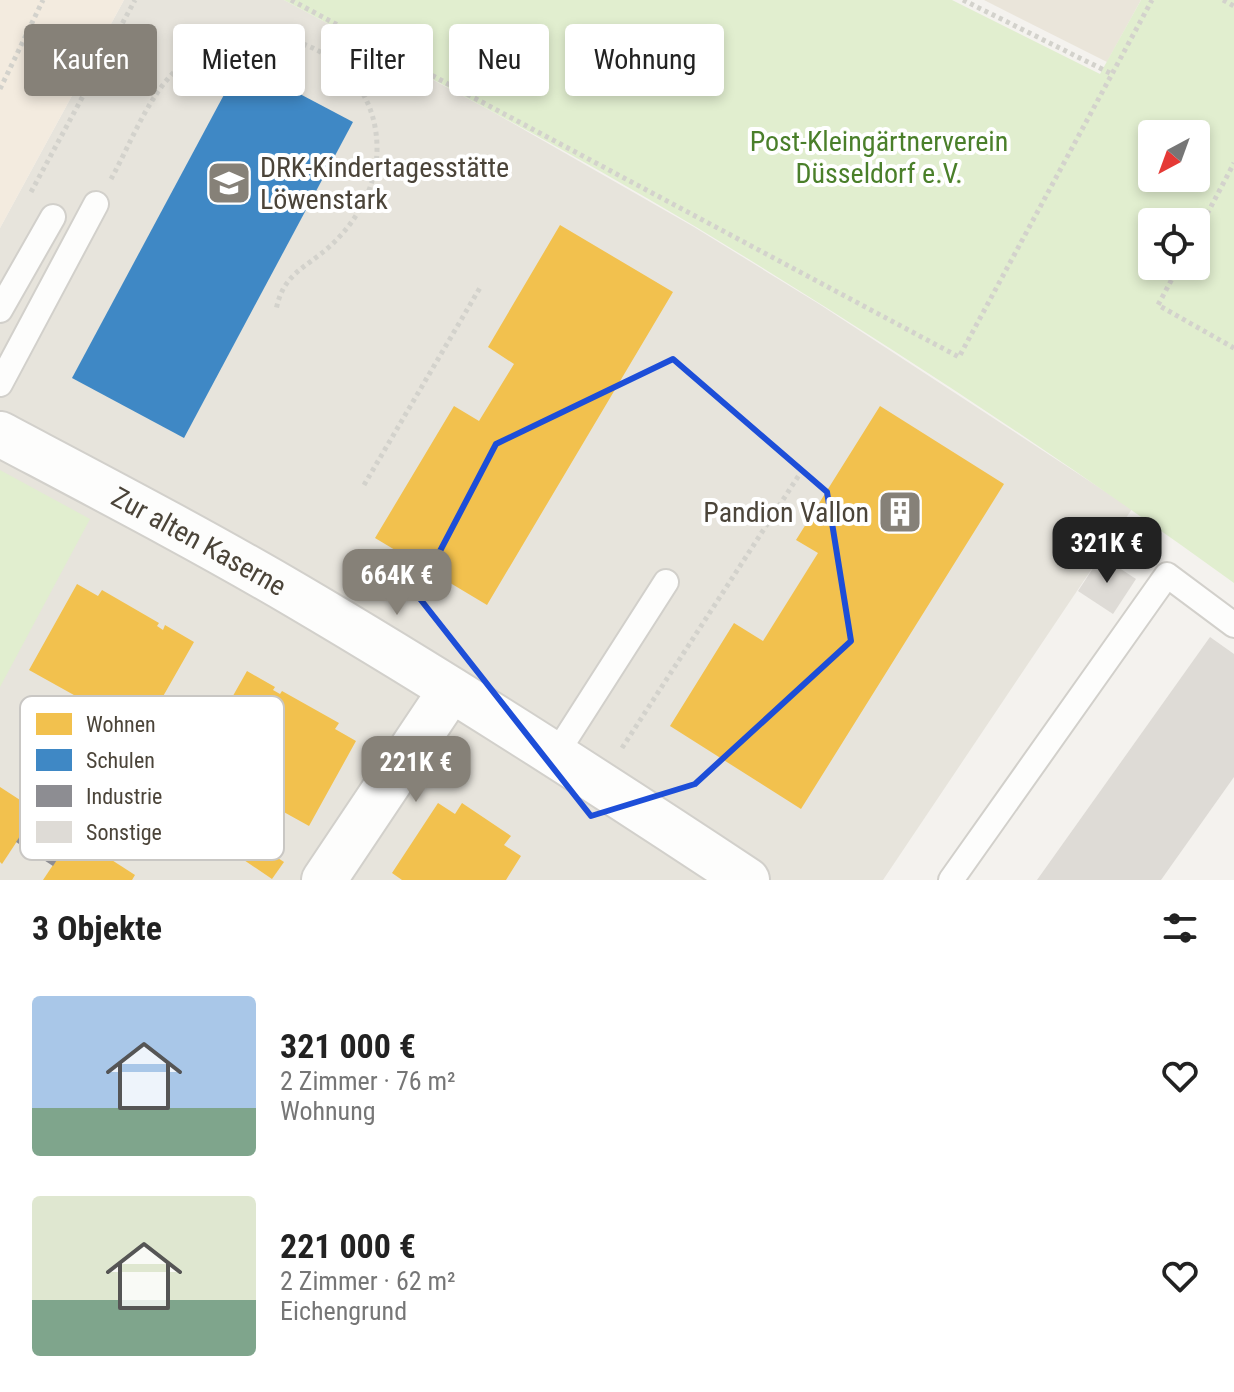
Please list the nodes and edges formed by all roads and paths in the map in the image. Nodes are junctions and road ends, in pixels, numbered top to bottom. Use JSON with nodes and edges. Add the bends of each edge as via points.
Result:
{"nodes":[{"id":1,"x":43,"y":0,"type":"edge"},
{"id":2,"x":135,"y":0,"type":"edge"},
{"id":3,"x":291,"y":0,"type":"edge"},
{"id":4,"x":963,"y":0,"type":"edge"},
{"id":5,"x":1152,"y":0,"type":"edge"},
{"id":6,"x":1223,"y":0,"type":"edge"},
{"id":7,"x":1234,"y":6,"type":"edge"},
{"id":8,"x":1112,"y":74,"type":"junction"},
{"id":9,"x":0,"y":89,"type":"edge"},
{"id":10,"x":1234,"y":163,"type":"edge"},
{"id":11,"x":30,"y":194,"type":"dead end"},
{"id":12,"x":96,"y":204,"type":"joint"},
{"id":13,"x":1210,"y":208,"type":"edge"},
{"id":14,"x":53,"y":217,"type":"dead end"},
{"id":15,"x":1171,"y":280,"type":"edge"},
{"id":16,"x":481,"y":286,"type":"dead end"},
{"id":17,"x":0,"y":310,"type":"edge"},
{"id":18,"x":276,"y":310,"type":"dead end"},
{"id":19,"x":1234,"y":348,"type":"edge"},
{"id":20,"x":0,"y":384,"type":"edge"},
{"id":21,"x":0,"y":434,"type":"edge"},
{"id":22,"x":801,"y":472,"type":"dead end"},
{"id":23,"x":364,"y":485,"type":"dead end"},
{"id":24,"x":666,"y":582,"type":"dead end"},
{"id":25,"x":1234,"y":625,"type":"edge"},
{"id":26,"x":451,"y":690,"type":"junction"},
{"id":27,"x":556,"y":754,"type":"junction"},
{"id":28,"x":600,"y":783,"type":"junction"},
{"id":29,"x":324,"y":880,"type":"edge"},
{"id":30,"x":747,"y":880,"type":"edge"},
{"id":31,"x":951,"y":880,"type":"edge"}],
"edges":[{"from":1,"to":9,"type":"path"},
{"from":2,"to":11,"type":"path"},
{"from":3,"to":8,"type":"path","via":[[959,357]]},
{"from":4,"to":8,"type":"path"},
{"from":5,"to":8,"type":"path"},
{"from":6,"to":7,"type":"path"},
{"from":10,"to":13,"type":"path"},
{"from":12,"to":18,"type":"path","via":[[155,97],[192,58],[217,44],[249,36],[289,38],[327,56],[349,74],[369,110],[377,152],[373,174],[354,218],[332,244],[285,282]]},
{"from":12,"to":20,"type":"lane"},
{"from":14,"to":17,"type":"lane"},
{"from":15,"to":19,"type":"path","via":[[1158,305]]},
{"from":16,"to":23,"type":"path"},
{"from":21,"to":26,"type":"street","name":"Zur alten Kaserne","via":[[297,596]]},
{"from":22,"to":28,"type":"path"},
{"from":24,"to":27,"type":"lane"},
{"from":25,"to":31,"type":"lane","via":[[1167,575]]},
{"from":26,"to":27,"type":"street","name":"Zur alten Kaserne"},
{"from":26,"to":29,"type":"street"},
{"from":27,"to":28,"type":"street","name":"Zur alten Kaserne"},
{"from":28,"to":30,"type":"street","name":"Zur alten Kaserne"}]}
